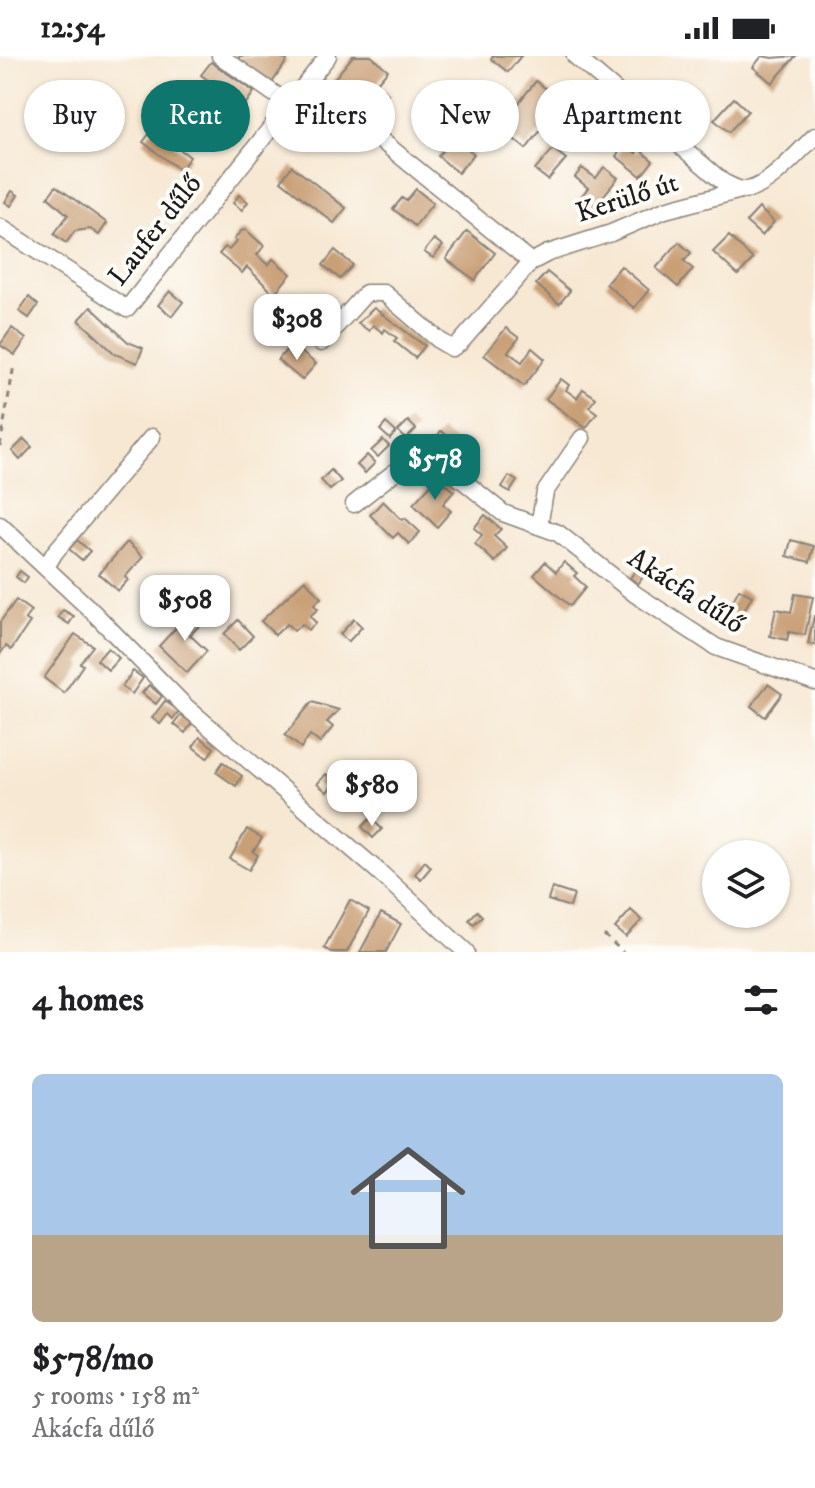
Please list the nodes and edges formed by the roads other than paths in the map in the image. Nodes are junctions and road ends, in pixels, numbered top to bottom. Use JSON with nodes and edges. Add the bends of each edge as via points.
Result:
{"nodes":[{"id":1,"x":220,"y":56,"type":"edge"},
{"id":2,"x":328,"y":56,"type":"edge"},
{"id":3,"x":575,"y":56,"type":"edge"},
{"id":4,"x":309,"y":80,"type":"edge"},
{"id":5,"x":266,"y":88,"type":"edge"},
{"id":6,"x":266,"y":133,"type":"edge"},
{"id":7,"x":815,"y":136,"type":"edge"},
{"id":8,"x":395,"y":152,"type":"edge"},
{"id":9,"x":741,"y":190,"type":"junction"},
{"id":10,"x":0,"y":227,"type":"edge"},
{"id":11,"x":531,"y":262,"type":"junction"},
{"id":12,"x":321,"y":343,"type":"dead end"},
{"id":13,"x":152,"y":437,"type":"dead end"},
{"id":14,"x":582,"y":438,"type":"dead end"},
{"id":15,"x":354,"y":504,"type":"dead end"},
{"id":16,"x":0,"y":525,"type":"edge"},
{"id":17,"x":539,"y":526,"type":"junction"},
{"id":18,"x":46,"y":567,"type":"junction"},
{"id":19,"x":815,"y":682,"type":"edge"},
{"id":20,"x":466,"y":952,"type":"edge"}],
"edges":[{"from":1,"to":5,"type":"street"},
{"from":2,"to":4,"type":"street","name":"Laufer dűlő"},
{"from":3,"to":9,"type":"street","via":[[723,182]]},
{"from":6,"to":10,"type":"street","name":"Laufer dűlő","via":[[127,309]]},
{"from":7,"to":9,"type":"street","name":"Kerülő út","via":[[768,180]]},
{"from":8,"to":11,"type":"street"},
{"from":9,"to":11,"type":"street","name":"Kerülő út","via":[[665,210]]},
{"from":11,"to":12,"type":"street","name":"Kerülő út","via":[[452,348],[376,291],[366,293]]},
{"from":13,"to":18,"type":"street"},
{"from":14,"to":17,"type":"street","via":[[545,492]]},
{"from":15,"to":17,"type":"street","name":"Akácfa dűlő","via":[[424,449],[503,513]]},
{"from":16,"to":18,"type":"street"},
{"from":17,"to":19,"type":"street","name":"Akácfa dűlő","via":[[558,533],[635,594],[716,647]]},
{"from":18,"to":20,"type":"street","via":[[185,706]]}]}
